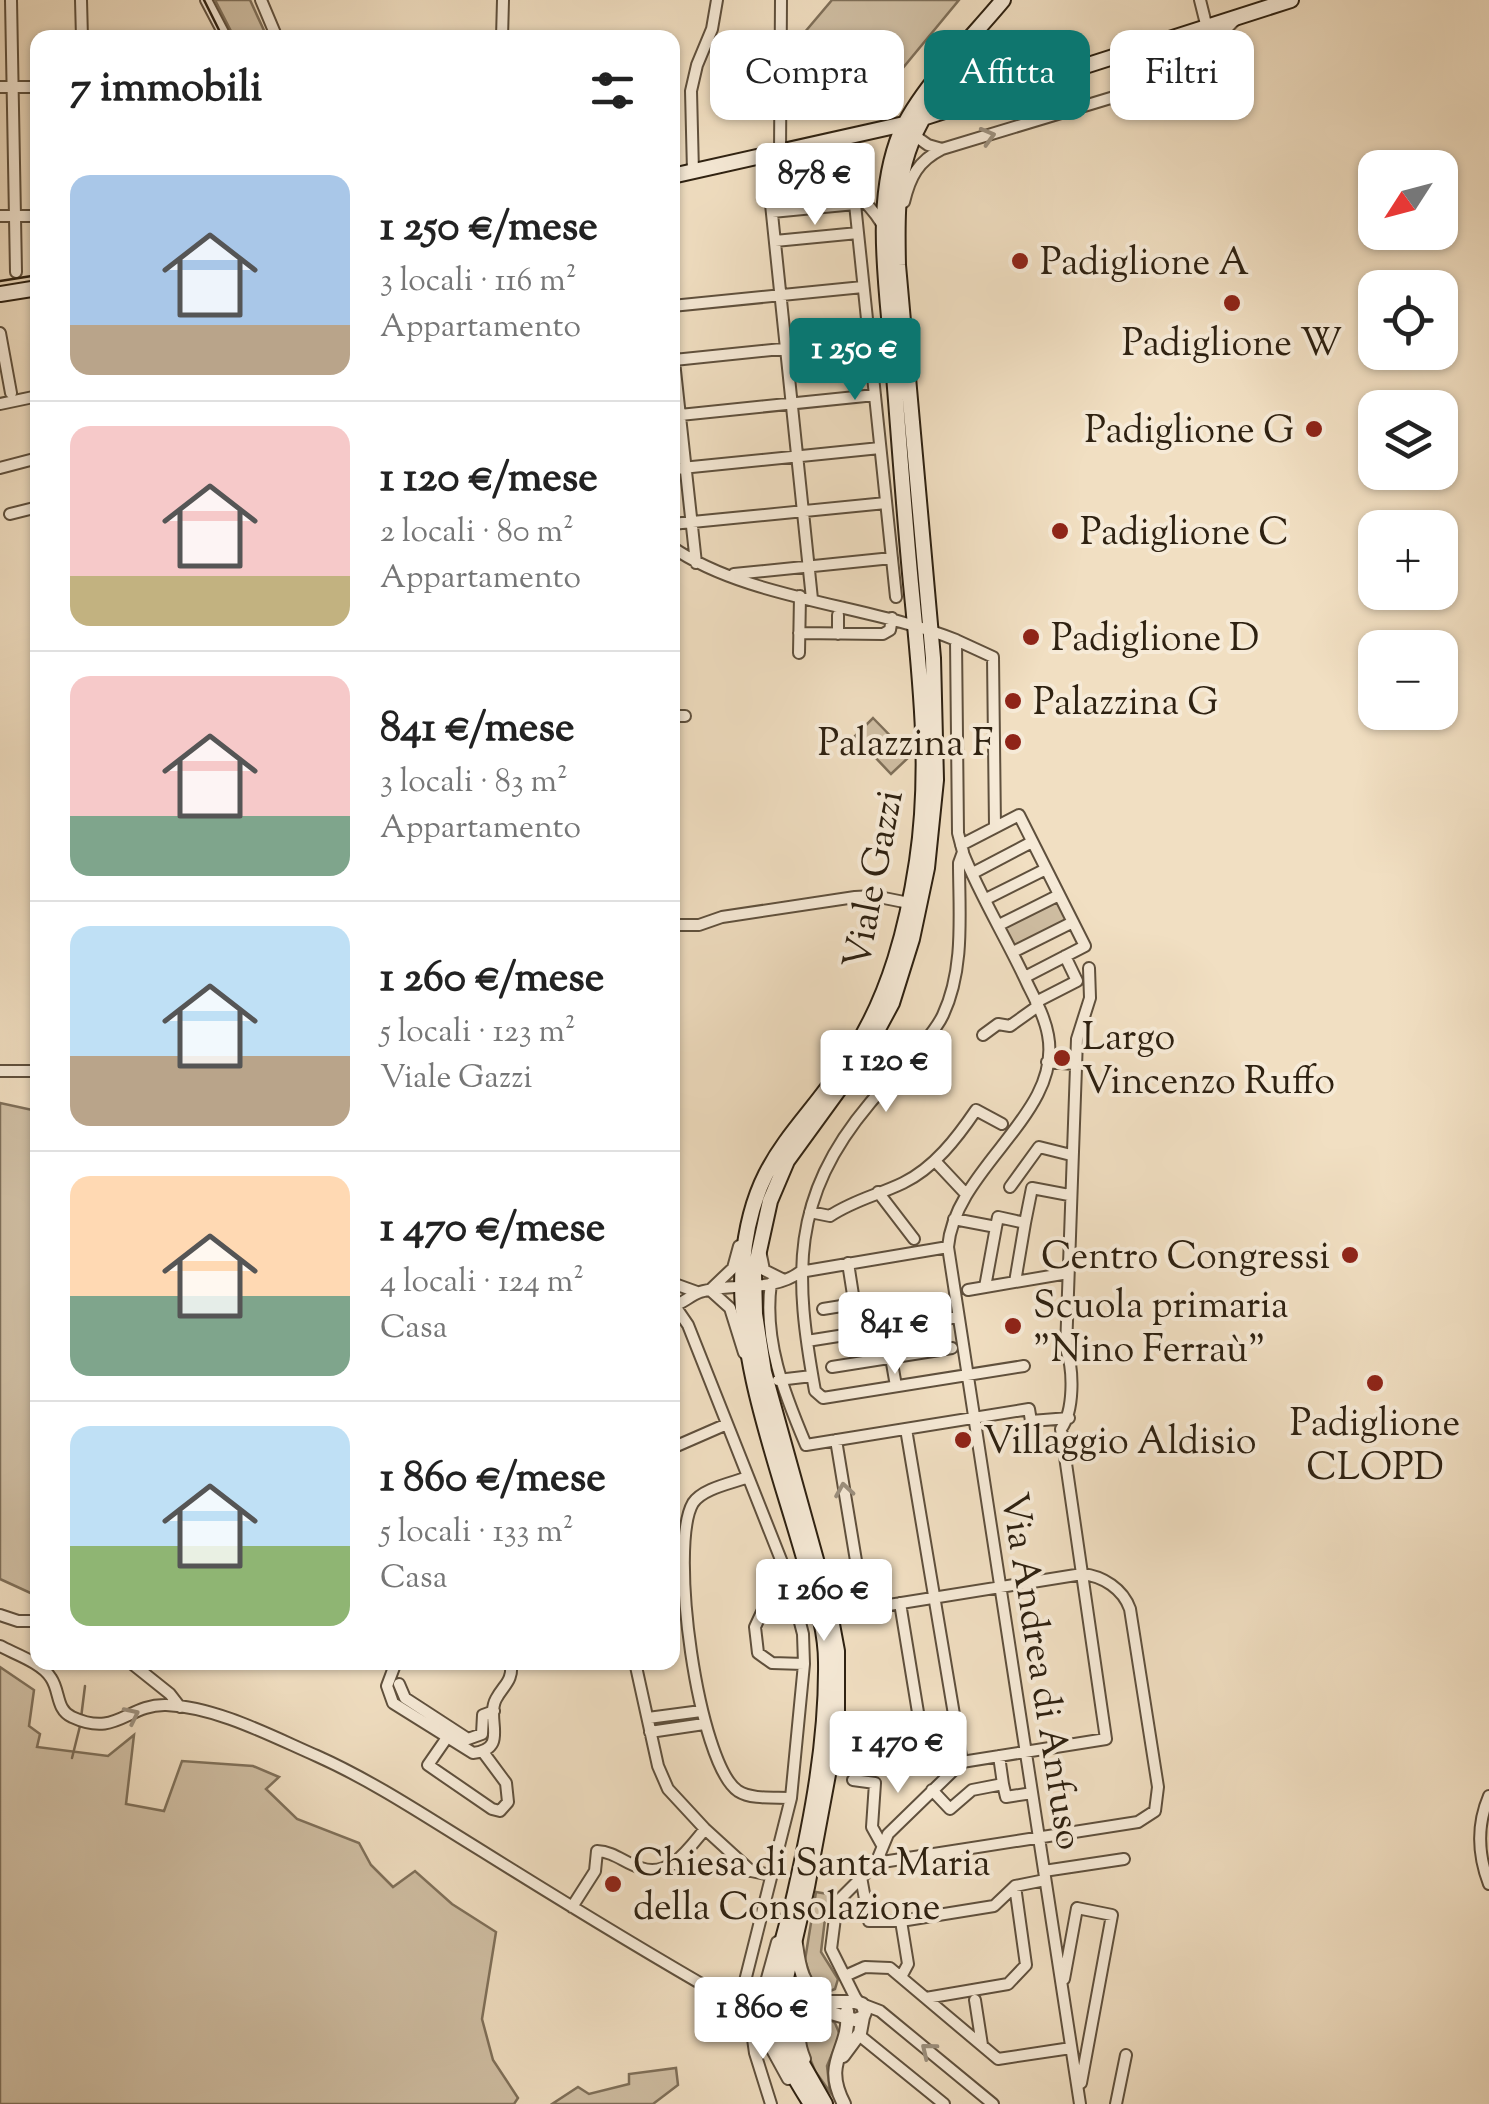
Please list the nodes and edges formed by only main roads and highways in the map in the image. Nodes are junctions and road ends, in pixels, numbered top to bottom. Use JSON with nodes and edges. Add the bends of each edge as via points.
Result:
{"nodes":[{"id":1,"x":1003,"y":0,"type":"edge"},
{"id":2,"x":1016,"y":0,"type":"edge"},
{"id":3,"x":1291,"y":0,"type":"edge"},
{"id":4,"x":920,"y":119,"type":"junction"},
{"id":5,"x":909,"y":130,"type":"junction"},
{"id":6,"x":680,"y":174,"type":"edge"},
{"id":7,"x":30,"y":289,"type":"edge"},
{"id":8,"x":0,"y":294,"type":"edge"},
{"id":9,"x":923,"y":627,"type":"junction"},
{"id":10,"x":748,"y":1286,"type":"junction"},
{"id":11,"x":785,"y":2003,"type":"junction"},
{"id":12,"x":808,"y":2104,"type":"edge"},
{"id":13,"x":827,"y":2104,"type":"edge"}],
"edges":[{"from":1,"to":5,"type":"main road","name":"Viale Gazzi"},
{"from":2,"to":4,"type":"main road","name":"Viale Gazzi"},
{"from":3,"to":4,"type":"main road","via":[[1237,18],[1209,36]]},
{"from":4,"to":5,"type":"main road","name":"Viale Gazzi"},
{"from":5,"to":6,"type":"main road"},
{"from":5,"to":9,"type":"main road","name":"Viale Gazzi","via":[[898,265]]},
{"from":5,"to":9,"type":"main road","name":"Viale Gazzi","via":[[890,171],[884,228]]},
{"from":7,"to":8,"type":"main road"},
{"from":9,"to":10,"type":"main road","name":"Viale Gazzi","via":[[936,780],[912,939],[878,1032],[787,1162]]},
{"from":9,"to":10,"type":"main road","name":"Viale Gazzi","via":[[920,834],[894,965],[847,1062],[775,1154],[746,1232]]},
{"from":10,"to":11,"type":"main road","name":"Viale Gazzi","via":[[745,1332],[752,1374],[826,1652],[821,1752],[777,1963]]},
{"from":10,"to":11,"type":"main road","name":"Viale Gazzi","via":[[764,1372],[838,1650],[832,1753]]},
{"from":11,"to":12,"type":"main road","name":"Viale Gazzi","via":[[781,2050]]},
{"from":11,"to":13,"type":"main road","name":"Viale Gazzi","via":[[797,2059]]}]}
